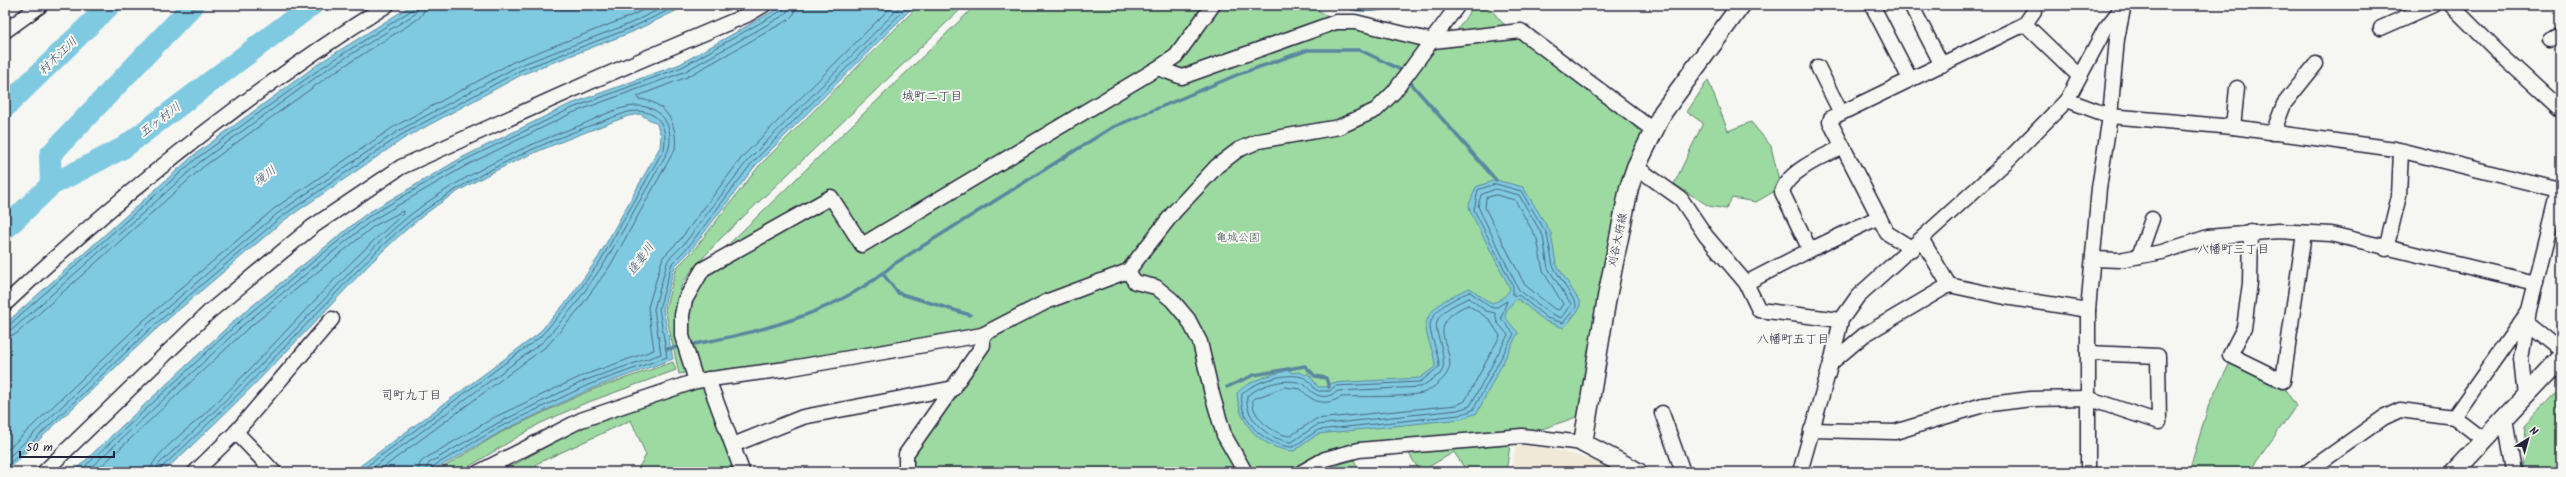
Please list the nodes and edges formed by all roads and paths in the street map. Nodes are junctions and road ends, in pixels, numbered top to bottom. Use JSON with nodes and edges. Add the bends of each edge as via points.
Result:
{"nodes":[{"id":1,"x":41,"y":5,"type":"edge"},
{"id":2,"x":387,"y":5,"type":"edge"},
{"id":3,"x":764,"y":5,"type":"edge"},
{"id":4,"x":1213,"y":5,"type":"edge"},
{"id":5,"x":1458,"y":5,"type":"edge"},
{"id":6,"x":1741,"y":5,"type":"edge"},
{"id":7,"x":1872,"y":5,"type":"edge"},
{"id":8,"x":1911,"y":5,"type":"edge"},
{"id":9,"x":2034,"y":5,"type":"edge"},
{"id":10,"x":2124,"y":5,"type":"edge"},
{"id":11,"x":2433,"y":5,"type":"edge"},
{"id":12,"x":2451,"y":5,"type":"edge"},
{"id":13,"x":2025,"y":24,"type":"junction"},
{"id":14,"x":2381,"y":28,"type":"dead end"},
{"id":15,"x":5,"y":31,"type":"edge"},
{"id":16,"x":1433,"y":41,"type":"junction"},
{"id":17,"x":2316,"y":64,"type":"dead end"},
{"id":18,"x":1942,"y":65,"type":"junction"},
{"id":19,"x":1818,"y":67,"type":"dead end"},
{"id":20,"x":1158,"y":68,"type":"junction"},
{"id":21,"x":2078,"y":75,"type":"junction"},
{"id":22,"x":1910,"y":79,"type":"junction"},
{"id":23,"x":2237,"y":88,"type":"dead end"},
{"id":24,"x":2067,"y":100,"type":"junction"},
{"id":25,"x":2561,"y":110,"type":"edge"},
{"id":26,"x":1840,"y":113,"type":"junction"},
{"id":27,"x":2110,"y":116,"type":"junction"},
{"id":28,"x":2233,"y":127,"type":"junction"},
{"id":29,"x":1653,"y":130,"type":"junction"},
{"id":30,"x":2273,"y":133,"type":"junction"},
{"id":31,"x":1843,"y":147,"type":"junction"},
{"id":32,"x":2401,"y":151,"type":"junction"},
{"id":33,"x":1636,"y":167,"type":"junction"},
{"id":34,"x":2560,"y":186,"type":"edge"},
{"id":35,"x":1879,"y":217,"type":"junction"},
{"id":36,"x":2152,"y":220,"type":"dead end"},
{"id":37,"x":2251,"y":232,"type":"junction"},
{"id":38,"x":2304,"y":233,"type":"junction"},
{"id":39,"x":1917,"y":244,"type":"junction"},
{"id":40,"x":2386,"y":249,"type":"junction"},
{"id":41,"x":1810,"y":250,"type":"junction"},
{"id":42,"x":2139,"y":256,"type":"junction"},
{"id":43,"x":2094,"y":259,"type":"junction"},
{"id":44,"x":1128,"y":271,"type":"junction"},
{"id":45,"x":1746,"y":283,"type":"junction"},
{"id":46,"x":2536,"y":283,"type":"junction"},
{"id":47,"x":1949,"y":284,"type":"junction"},
{"id":48,"x":5,"y":304,"type":"edge"},
{"id":49,"x":2088,"y":310,"type":"junction"},
{"id":50,"x":2529,"y":317,"type":"junction"},
{"id":51,"x":332,"y":319,"type":"dead end"},
{"id":52,"x":1841,"y":320,"type":"junction"},
{"id":53,"x":982,"y":335,"type":"junction"},
{"id":54,"x":2561,"y":350,"type":"edge"},
{"id":55,"x":2088,"y":353,"type":"junction"},
{"id":56,"x":2561,"y":358,"type":"edge"},
{"id":57,"x":1831,"y":363,"type":"junction"},
{"id":58,"x":702,"y":380,"type":"junction"},
{"id":59,"x":954,"y":388,"type":"junction"},
{"id":60,"x":2525,"y":396,"type":"junction"},
{"id":61,"x":2087,"y":398,"type":"junction"},
{"id":62,"x":1662,"y":413,"type":"dead end"},
{"id":63,"x":2454,"y":417,"type":"junction"},
{"id":64,"x":2505,"y":418,"type":"junction"},
{"id":65,"x":1811,"y":430,"type":"junction"},
{"id":66,"x":236,"y":432,"type":"junction"},
{"id":67,"x":2484,"y":440,"type":"junction"},
{"id":68,"x":1583,"y":443,"type":"junction"},
{"id":69,"x":733,"y":444,"type":"junction"},
{"id":70,"x":44,"y":472,"type":"edge"},
{"id":71,"x":195,"y":472,"type":"edge"},
{"id":72,"x":274,"y":472,"type":"edge"},
{"id":73,"x":479,"y":472,"type":"edge"},
{"id":74,"x":739,"y":472,"type":"edge"},
{"id":75,"x":906,"y":472,"type":"edge"},
{"id":76,"x":1245,"y":472,"type":"edge"},
{"id":77,"x":1302,"y":472,"type":"edge"},
{"id":78,"x":1638,"y":472,"type":"edge"},
{"id":79,"x":1683,"y":472,"type":"edge"},
{"id":80,"x":1800,"y":472,"type":"edge"},
{"id":81,"x":2088,"y":472,"type":"edge"},
{"id":82,"x":2307,"y":472,"type":"edge"},
{"id":83,"x":2454,"y":472,"type":"edge"},
{"id":84,"x":2514,"y":472,"type":"edge"}],
"edges":[{"from":1,"to":15,"type":"street"},
{"from":2,"to":48,"type":"street","via":[[316,49],[239,106],[117,202]]},
{"from":3,"to":70,"type":"street","via":[[747,15],[401,167],[312,227],[210,312]]},
{"from":4,"to":20,"type":"street","via":[[1176,56]]},
{"from":5,"to":16,"type":"street"},
{"from":6,"to":29,"type":"main road","name":"刈谷大府線","via":[[1663,112]]},
{"from":7,"to":22,"type":"street"},
{"from":8,"to":18,"type":"street"},
{"from":9,"to":13,"type":"street","via":[[2034,11]]},
{"from":10,"to":21,"type":"street","via":[[2105,29]]},
{"from":10,"to":27,"type":"street","via":[[2117,39]]},
{"from":11,"to":14,"type":"street"},
{"from":12,"to":25,"type":"street","via":[[2499,54]]},
{"from":13,"to":18,"type":"street"},
{"from":13,"to":21,"type":"street"},
{"from":16,"to":20,"type":"street","via":[[1355,22],[1336,22],[1182,77]]},
{"from":16,"to":29,"type":"street","via":[[1522,31]]},
{"from":16,"to":44,"type":"street","via":[[1394,92],[1376,110],[1339,127],[1260,141],[1238,150],[1217,166],[1174,212]]},
{"from":17,"to":30,"type":"street","via":[[2284,104]]},
{"from":18,"to":22,"type":"street"},
{"from":19,"to":26,"type":"street"},
{"from":20,"to":58,"type":"street","via":[[862,245],[831,197],[703,269],[685,300],[682,315],[682,336]]},
{"from":21,"to":24,"type":"street"},
{"from":22,"to":26,"type":"street"},
{"from":23,"to":28,"type":"street"},
{"from":24,"to":27,"type":"street"},
{"from":24,"to":39,"type":"street","via":[[2006,162]]},
{"from":26,"to":31,"type":"street","via":[[1831,118],[1830,122]]},
{"from":27,"to":28,"type":"street"},
{"from":27,"to":43,"type":"street","via":[[2099,188]]},
{"from":28,"to":30,"type":"street"},
{"from":29,"to":33,"type":"main road","name":"刈谷大府線"},
{"from":30,"to":32,"type":"street"},
{"from":31,"to":35,"type":"street"},
{"from":31,"to":41,"type":"street","via":[[1804,167],[1783,185],[1782,192]]},
{"from":32,"to":34,"type":"street"},
{"from":32,"to":40,"type":"street","via":[[2399,196]]},
{"from":33,"to":45,"type":"street","via":[[1681,199],[1706,236]]},
{"from":33,"to":68,"type":"main road","name":"刈谷大府線","via":[[1615,254]]},
{"from":34,"to":46,"type":"street"},
{"from":35,"to":39,"type":"street","via":[[1887,233]]},
{"from":35,"to":41,"type":"street"},
{"from":36,"to":42,"type":"street"},
{"from":37,"to":38,"type":"street"},
{"from":37,"to":38,"type":"street","via":[[2250,283],[2244,328],[2230,355],[2283,381]]},
{"from":37,"to":42,"type":"street","via":[[2208,237]]},
{"from":38,"to":40,"type":"street","via":[[2331,234]]},
{"from":39,"to":47,"type":"street"},
{"from":39,"to":52,"type":"street","via":[[1858,296]]},
{"from":40,"to":46,"type":"street"},
{"from":41,"to":45,"type":"street"},
{"from":42,"to":43,"type":"street","via":[[2120,260]]},
{"from":43,"to":49,"type":"street"},
{"from":44,"to":53,"type":"street","via":[[1048,301]]},
{"from":44,"to":76,"type":"street","via":[[1135,282],[1156,287],[1172,300],[1188,319],[1200,342],[1224,435]]},
{"from":45,"to":52,"type":"street","via":[[1759,310]]},
{"from":46,"to":50,"type":"street"},
{"from":47,"to":49,"type":"street","via":[[2005,297]]},
{"from":47,"to":57,"type":"street","via":[[1864,335]]},
{"from":49,"to":55,"type":"street"},
{"from":50,"to":54,"type":"street"},
{"from":50,"to":60,"type":"street","via":[[2520,358]]},
{"from":50,"to":63,"type":"street"},
{"from":51,"to":66,"type":"street"},
{"from":52,"to":57,"type":"street"},
{"from":53,"to":58,"type":"street","via":[[786,369]]},
{"from":53,"to":59,"type":"street","via":[[982,346]]},
{"from":55,"to":61,"type":"street"},
{"from":55,"to":61,"type":"street","via":[[2158,356],[2159,422]]},
{"from":56,"to":60,"type":"main road"},
{"from":57,"to":65,"type":"street"},
{"from":58,"to":69,"type":"street"},
{"from":58,"to":73,"type":"street","via":[[581,420]]},
{"from":59,"to":69,"type":"street","via":[[803,416]]},
{"from":59,"to":75,"type":"street","via":[[906,454]]},
{"from":60,"to":64,"type":"main road"},
{"from":61,"to":65,"type":"street","via":[[2032,399],[1983,405],[1895,432]]},
{"from":61,"to":81,"type":"street"},
{"from":62,"to":79,"type":"street"},
{"from":63,"to":67,"type":"street"},
{"from":63,"to":82,"type":"street","via":[[2400,410],[2383,418]]},
{"from":64,"to":67,"type":"main road"},
{"from":64,"to":84,"type":"street"},
{"from":65,"to":80,"type":"street"},
{"from":66,"to":71,"type":"street"},
{"from":66,"to":72,"type":"street"},
{"from":67,"to":83,"type":"main road"},
{"from":68,"to":77,"type":"street","via":[[1522,436],[1359,450],[1325,459]]},
{"from":68,"to":78,"type":"main road"},
{"from":69,"to":74,"type":"street","via":[[742,471]]}]}
